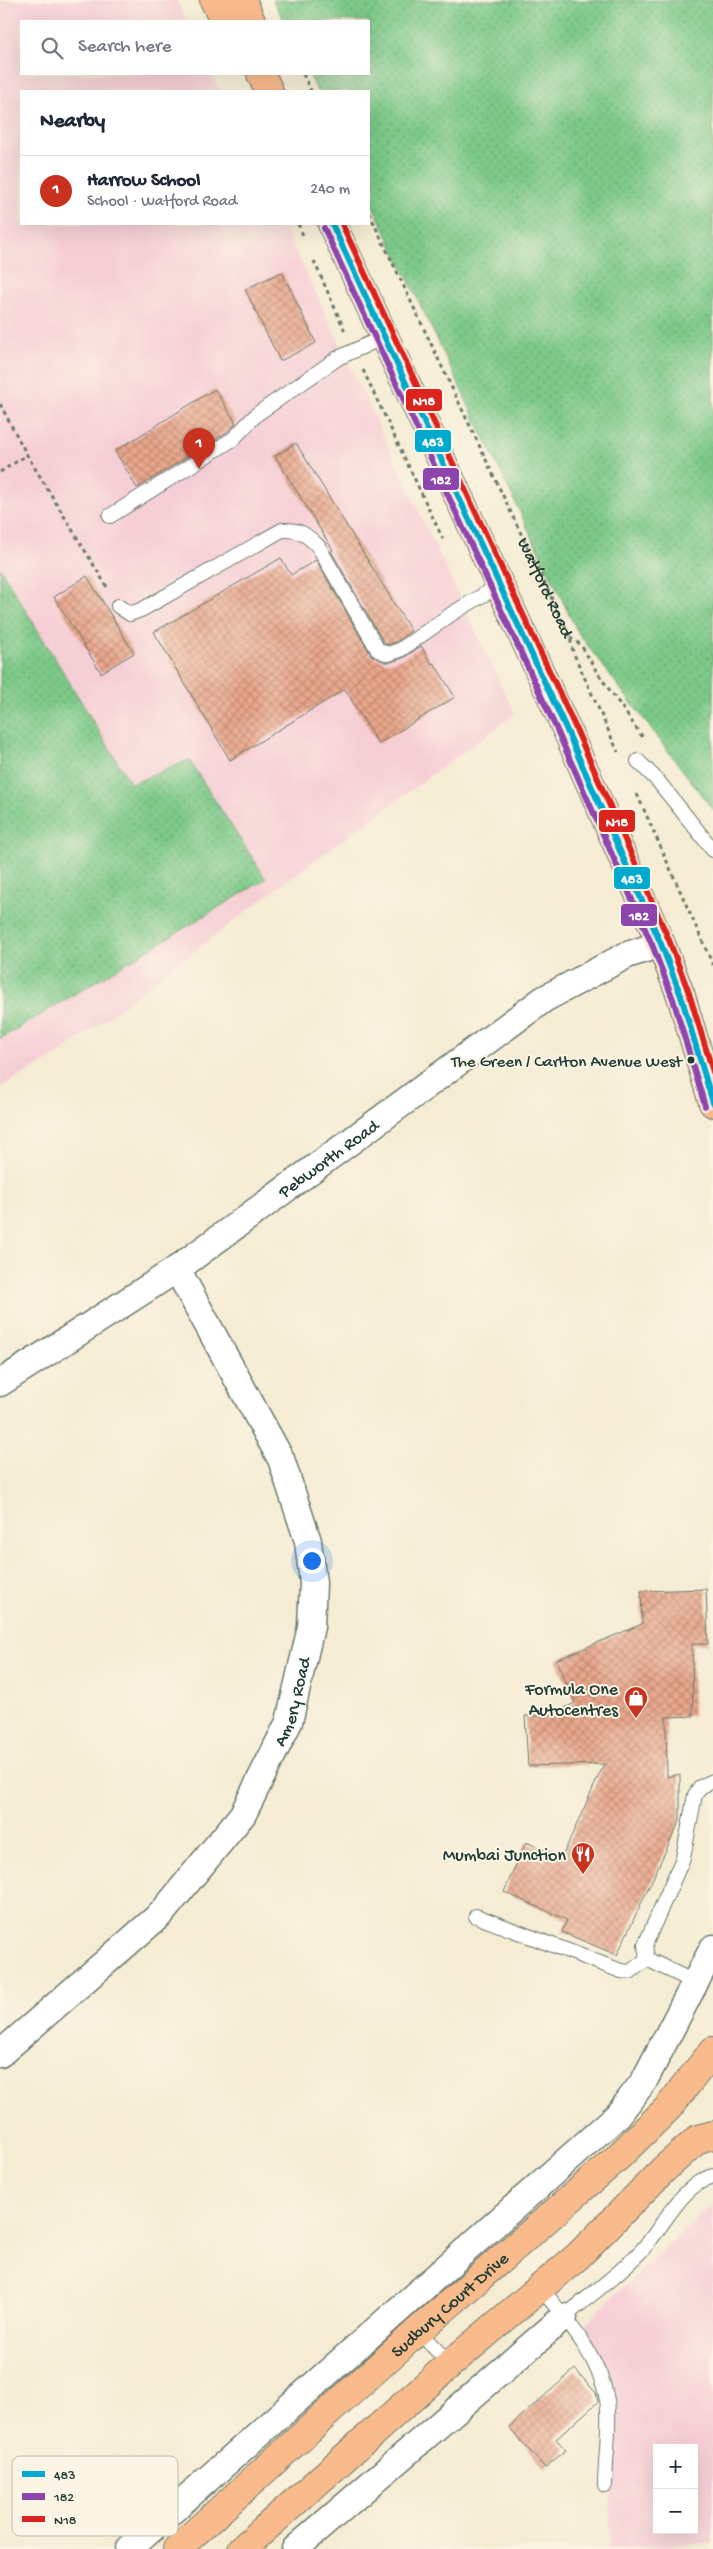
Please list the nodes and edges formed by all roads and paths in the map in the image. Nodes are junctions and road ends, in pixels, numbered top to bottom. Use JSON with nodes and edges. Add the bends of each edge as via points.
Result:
{"nodes":[{"id":1,"x":214,"y":0,"type":"edge"},
{"id":2,"x":244,"y":12,"type":"edge"},
{"id":3,"x":262,"y":75,"type":"edge"},
{"id":4,"x":303,"y":75,"type":"edge"},
{"id":5,"x":269,"y":90,"type":"edge"},
{"id":6,"x":311,"y":90,"type":"edge"},
{"id":7,"x":370,"y":215,"type":"edge"},
{"id":8,"x":298,"y":225,"type":"edge"},
{"id":9,"x":332,"y":225,"type":"edge"},
{"id":10,"x":306,"y":242,"type":"dead end"},
{"id":11,"x":314,"y":260,"type":"dead end"},
{"id":12,"x":386,"y":336,"type":"junction"},
{"id":13,"x":354,"y":350,"type":"junction"},
{"id":14,"x":0,"y":404,"type":"edge"},
{"id":15,"x":27,"y":455,"type":"junction"},
{"id":16,"x":0,"y":472,"type":"edge"},
{"id":17,"x":110,"y":516,"type":"dead end"},
{"id":18,"x":443,"y":539,"type":"dead end"},
{"id":19,"x":500,"y":585,"type":"junction"},
{"id":20,"x":118,"y":606,"type":"joint"},
{"id":21,"x":570,"y":637,"type":"junction"},
{"id":22,"x":620,"y":756,"type":"dead end"},
{"id":23,"x":638,"y":761,"type":"dead end"},
{"id":24,"x":658,"y":781,"type":"junction"},
{"id":25,"x":636,"y":791,"type":"dead end"},
{"id":26,"x":713,"y":850,"type":"edge"},
{"id":27,"x":662,"y":944,"type":"junction"},
{"id":28,"x":713,"y":965,"type":"edge"},
{"id":29,"x":713,"y":1103,"type":"edge"},
{"id":30,"x":177,"y":1269,"type":"junction"},
{"id":31,"x":0,"y":1383,"type":"edge"},
{"id":32,"x":713,"y":1781,"type":"edge"},
{"id":33,"x":476,"y":1916,"type":"dead end"},
{"id":34,"x":713,"y":1948,"type":"edge"},
{"id":35,"x":647,"y":1958,"type":"junction"},
{"id":36,"x":696,"y":1983,"type":"junction"},
{"id":37,"x":713,"y":2051,"type":"edge"},
{"id":38,"x":0,"y":2054,"type":"edge"},
{"id":39,"x":713,"y":2135,"type":"edge"},
{"id":40,"x":589,"y":2142,"type":"junction"},
{"id":41,"x":616,"y":2158,"type":"junction"},
{"id":42,"x":713,"y":2176,"type":"edge"},
{"id":43,"x":541,"y":2288,"type":"junction"},
{"id":44,"x":564,"y":2317,"type":"junction"},
{"id":45,"x":418,"y":2331,"type":"junction"},
{"id":46,"x":450,"y":2364,"type":"junction"},
{"id":47,"x":605,"y":2485,"type":"dead end"},
{"id":48,"x":178,"y":2506,"type":"edge"},
{"id":49,"x":144,"y":2536,"type":"edge"},
{"id":50,"x":129,"y":2549,"type":"edge"},
{"id":51,"x":177,"y":2549,"type":"edge"},
{"id":52,"x":242,"y":2549,"type":"edge"},
{"id":53,"x":295,"y":2549,"type":"edge"}],
"edges":[{"from":1,"to":2,"type":"main road"},
{"from":3,"to":5,"type":"main road"},
{"from":4,"to":6,"type":"path"},
{"from":7,"to":21,"type":"path","name":"Watford Road"},
{"from":8,"to":10,"type":"path"},
{"from":9,"to":12,"type":"main road"},
{"from":11,"to":13,"type":"path"},
{"from":12,"to":13,"type":"lane"},
{"from":12,"to":19,"type":"main road"},
{"from":13,"to":17,"type":"lane","via":[[257,414],[233,439]]},
{"from":13,"to":18,"type":"path"},
{"from":14,"to":15,"type":"path"},
{"from":15,"to":16,"type":"path"},
{"from":15,"to":20,"type":"path"},
{"from":19,"to":20,"type":"lane","via":[[400,650],[388,654],[378,650],[318,546],[304,532],[290,529],[282,530],[143,609],[130,614]]},
{"from":19,"to":27,"type":"main road"},
{"from":21,"to":22,"type":"path","name":"Watford Road","via":[[572,652]]},
{"from":21,"to":24,"type":"path","via":[[581,645],[596,672],[655,755]]},
{"from":23,"to":24,"type":"lane"},
{"from":24,"to":26,"type":"lane"},
{"from":25,"to":28,"type":"path"},
{"from":27,"to":29,"type":"main road"},
{"from":27,"to":30,"type":"street","name":"Pebworth Road","via":[[627,955],[544,1000]]},
{"from":30,"to":31,"type":"street","name":"Pebworth Road"},
{"from":30,"to":38,"type":"street","name":"Amery Road","via":[[281,1459],[308,1541],[314,1583],[311,1627],[289,1722],[243,1814],[162,1913]]},
{"from":32,"to":35,"type":"lane","via":[[700,1787],[696,1795],[683,1858],[645,1944]]},
{"from":33,"to":35,"type":"lane","via":[[621,1971],[630,1972]]},
{"from":34,"to":36,"type":"street","name":"Sudbury Court Drive"},
{"from":35,"to":36,"type":"lane"},
{"from":36,"to":40,"type":"street","name":"Sudbury Court Drive","via":[[644,2081],[618,2115]]},
{"from":37,"to":41,"type":"main road","name":"Sudbury Court Drive","via":[[668,2108]]},
{"from":39,"to":43,"type":"main road","via":[[698,2139],[664,2169],[578,2256]]},
{"from":40,"to":41,"type":"street"},
{"from":40,"to":48,"type":"street","name":"Sudbury Court Drive"},
{"from":41,"to":45,"type":"main road","name":"Sudbury Court Drive"},
{"from":42,"to":44,"type":"lane","via":[[688,2192],[668,2214],[658,2234],[639,2254]]},
{"from":43,"to":44,"type":"lane"},
{"from":43,"to":46,"type":"main road"},
{"from":44,"to":47,"type":"lane","via":[[588,2350],[606,2394]]},
{"from":44,"to":53,"type":"street"},
{"from":45,"to":46,"type":"lane"},
{"from":45,"to":51,"type":"main road","name":"Sudbury Court Drive"},
{"from":46,"to":52,"type":"main road"},
{"from":49,"to":50,"type":"street","name":"Sudbury Court Drive"}]}
